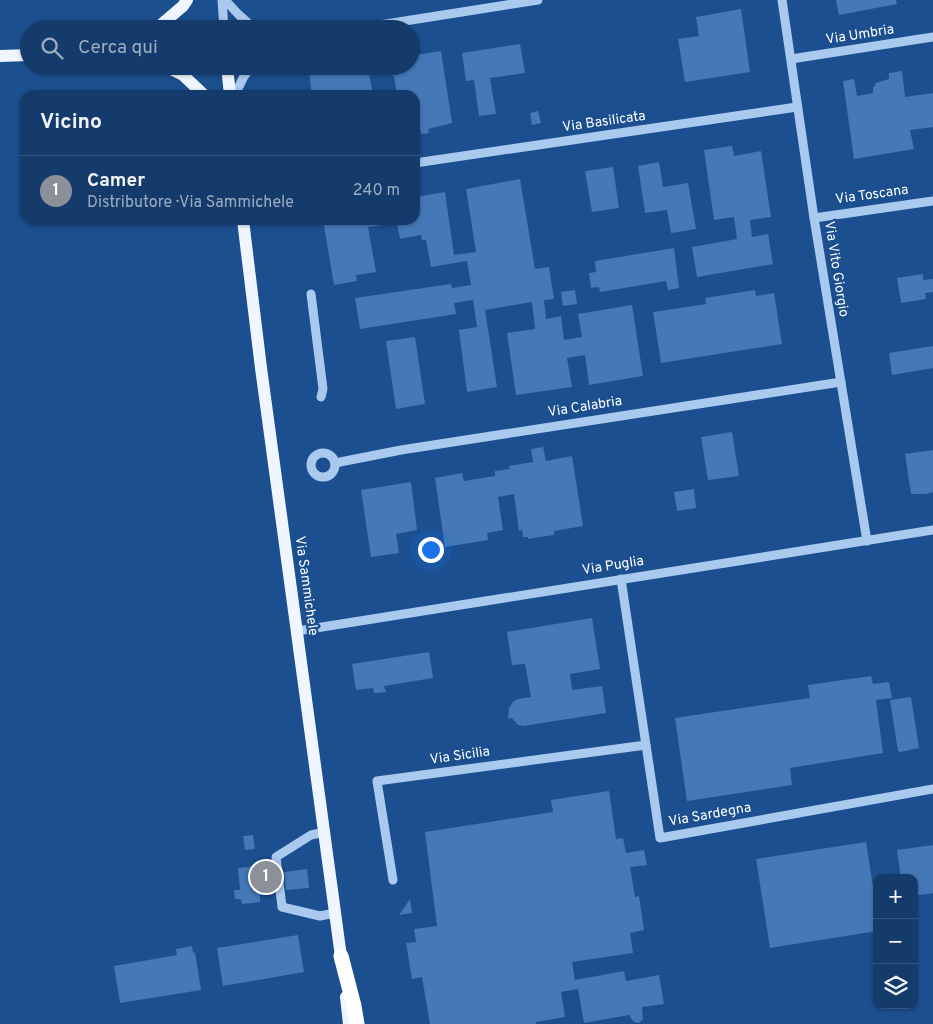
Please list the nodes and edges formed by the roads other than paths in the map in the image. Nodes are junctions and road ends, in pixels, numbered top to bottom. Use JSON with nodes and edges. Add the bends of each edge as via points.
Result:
{"nodes":[{"id":1,"x":187,"y":0,"type":"edge"},
{"id":2,"x":223,"y":0,"type":"edge"},
{"id":3,"x":538,"y":0,"type":"edge"},
{"id":4,"x":782,"y":0,"type":"edge"},
{"id":5,"x":167,"y":20,"type":"edge"},
{"id":6,"x":224,"y":20,"type":"edge"},
{"id":7,"x":245,"y":20,"type":"edge"},
{"id":8,"x":411,"y":20,"type":"edge"},
{"id":9,"x":933,"y":38,"type":"edge"},
{"id":10,"x":20,"y":55,"type":"edge"},
{"id":11,"x":6,"y":56,"type":"edge"},
{"id":12,"x":791,"y":59,"type":"junction"},
{"id":13,"x":0,"y":60,"type":"edge"},
{"id":14,"x":183,"y":75,"type":"edge"},
{"id":15,"x":228,"y":75,"type":"edge"},
{"id":16,"x":245,"y":75,"type":"edge"},
{"id":17,"x":199,"y":90,"type":"edge"},
{"id":18,"x":229,"y":90,"type":"edge"},
{"id":19,"x":237,"y":90,"type":"edge"},
{"id":20,"x":798,"y":107,"type":"junction"},
{"id":21,"x":420,"y":163,"type":"edge"},
{"id":22,"x":933,"y":201,"type":"edge"},
{"id":23,"x":814,"y":218,"type":"junction"},
{"id":24,"x":244,"y":225,"type":"edge"},
{"id":25,"x":311,"y":294,"type":"dead end"},
{"id":26,"x":840,"y":382,"type":"junction"},
{"id":27,"x":321,"y":397,"type":"dead end"},
{"id":28,"x":335,"y":463,"type":"dead end"},
{"id":29,"x":933,"y":530,"type":"edge"},
{"id":30,"x":867,"y":541,"type":"junction"},
{"id":31,"x":621,"y":579,"type":"junction"},
{"id":32,"x":297,"y":631,"type":"junction"},
{"id":33,"x":646,"y":745,"type":"junction"},
{"id":34,"x":933,"y":789,"type":"edge"},
{"id":35,"x":325,"y":832,"type":"junction"},
{"id":36,"x":392,"y":880,"type":"dead end"},
{"id":37,"x":336,"y":913,"type":"junction"},
{"id":38,"x":341,"y":956,"type":"junction"},
{"id":39,"x":349,"y":1024,"type":"edge"},
{"id":40,"x":357,"y":1024,"type":"edge"}],
"edges":[{"from":1,"to":5,"type":"main road"},
{"from":2,"to":6,"type":"street"},
{"from":2,"to":7,"type":"street"},
{"from":3,"to":8,"type":"street"},
{"from":4,"to":12,"type":"street","name":"Via Vito Giorgio"},
{"from":9,"to":12,"type":"street","name":"Via Umbria"},
{"from":10,"to":11,"type":"main road"},
{"from":11,"to":13,"type":"street"},
{"from":12,"to":20,"type":"street","name":"Via Vito Giorgio"},
{"from":14,"to":17,"type":"main road"},
{"from":15,"to":18,"type":"main road"},
{"from":16,"to":19,"type":"street"},
{"from":20,"to":21,"type":"street","name":"Via Basilicata"},
{"from":20,"to":23,"type":"street","name":"Via Vito Giorgio"},
{"from":22,"to":23,"type":"street","name":"Via Toscana"},
{"from":23,"to":26,"type":"street","name":"Via Vito Giorgio"},
{"from":24,"to":32,"type":"main road","name":"Via Sammichele"},
{"from":25,"to":27,"type":"street","via":[[323,389]]},
{"from":26,"to":28,"type":"street","name":"Via Calabria"},
{"from":26,"to":30,"type":"street","name":"Via Vito Giorgio"},
{"from":29,"to":30,"type":"street","name":"Via Puglia"},
{"from":30,"to":31,"type":"street","name":"Via Puglia"},
{"from":31,"to":32,"type":"street","name":"Via Puglia"},
{"from":31,"to":33,"type":"street","name":"Via Sardegna"},
{"from":32,"to":35,"type":"main road","name":"Via Sammichele"},
{"from":33,"to":34,"type":"street","name":"Via Sardegna","via":[[660,838]]},
{"from":33,"to":36,"type":"street","name":"Via Sicilia","via":[[377,781]]},
{"from":35,"to":37,"type":"main road","name":"Via Sammichele"},
{"from":35,"to":37,"type":"street","via":[[311,835],[276,857],[282,907],[320,916]]},
{"from":37,"to":38,"type":"main road","name":"Via Sammichele"},
{"from":38,"to":39,"type":"main road","name":"Via Sammichele"},
{"from":38,"to":40,"type":"highway"}]}
